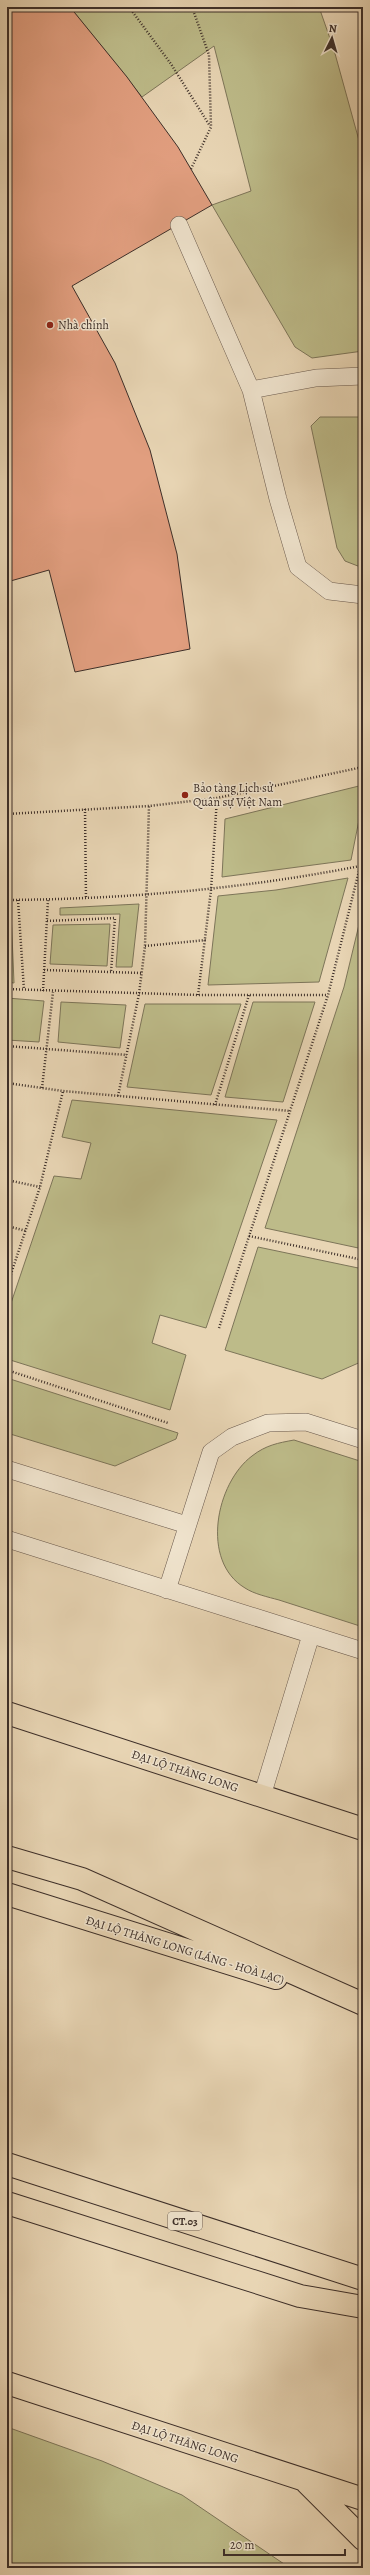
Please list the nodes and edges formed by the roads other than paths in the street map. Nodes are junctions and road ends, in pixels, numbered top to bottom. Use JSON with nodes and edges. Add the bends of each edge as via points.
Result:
{"nodes":[{"id":1,"x":179,"y":225,"type":"dead end"},
{"id":2,"x":363,"y":376,"type":"edge"},
{"id":3,"x":251,"y":390,"type":"junction"},
{"id":4,"x":363,"y":595,"type":"edge"},
{"id":5,"x":363,"y":1440,"type":"edge"},
{"id":6,"x":7,"y":1468,"type":"edge"},
{"id":7,"x":187,"y":1525,"type":"junction"},
{"id":8,"x":7,"y":1539,"type":"edge"},
{"id":9,"x":167,"y":1590,"type":"junction"},
{"id":10,"x":311,"y":1634,"type":"junction"},
{"id":11,"x":363,"y":1651,"type":"edge"},
{"id":12,"x":7,"y":1714,"type":"edge"},
{"id":13,"x":262,"y":1796,"type":"junction"},
{"id":14,"x":363,"y":1829,"type":"edge"},
{"id":15,"x":7,"y":1857,"type":"edge"},
{"id":16,"x":7,"y":1894,"type":"edge"},
{"id":17,"x":363,"y":2005,"type":"edge"},
{"id":18,"x":7,"y":2164,"type":"edge"},
{"id":19,"x":7,"y":2203,"type":"edge"},
{"id":20,"x":363,"y":2279,"type":"edge"},
{"id":21,"x":363,"y":2307,"type":"edge"},
{"id":22,"x":7,"y":2383,"type":"edge"},
{"id":23,"x":305,"y":2481,"type":"junction"},
{"id":24,"x":363,"y":2499,"type":"edge"},
{"id":25,"x":363,"y":2539,"type":"edge"}],
"edges":[{"from":1,"to":3,"type":"lane"},
{"from":2,"to":3,"type":"lane","via":[[316,378]]},
{"from":3,"to":4,"type":"lane","via":[[298,567],[329,591]]},
{"from":5,"to":7,"type":"lane","via":[[306,1422],[268,1423],[232,1437],[211,1452]]},
{"from":6,"to":7,"type":"lane"},
{"from":7,"to":9,"type":"lane"},
{"from":8,"to":9,"type":"lane"},
{"from":9,"to":10,"type":"lane"},
{"from":10,"to":11,"type":"lane"},
{"from":10,"to":13,"type":"lane"},
{"from":12,"to":13,"type":"main road","name":"ĐẠI LỘ THĂNG LONG"},
{"from":13,"to":14,"type":"main road","name":"ĐẠI LỘ THĂNG LONG"},
{"from":15,"to":17,"type":"main road","via":[[82,1879]]},
{"from":16,"to":17,"type":"main road","name":"ĐẠI LỘ THĂNG LONG (LÁNG - HOÀ LẠC)"},
{"from":18,"to":20,"type":"main road","number":"CT.03"},
{"from":19,"to":21,"type":"main road","via":[[300,2296]]},
{"from":22,"to":23,"type":"main road","name":"ĐẠI LỘ THĂNG LONG"},
{"from":23,"to":24,"type":"main road","name":"ĐẠI LỘ THĂNG LONG"},
{"from":23,"to":25,"type":"main road"}]}
